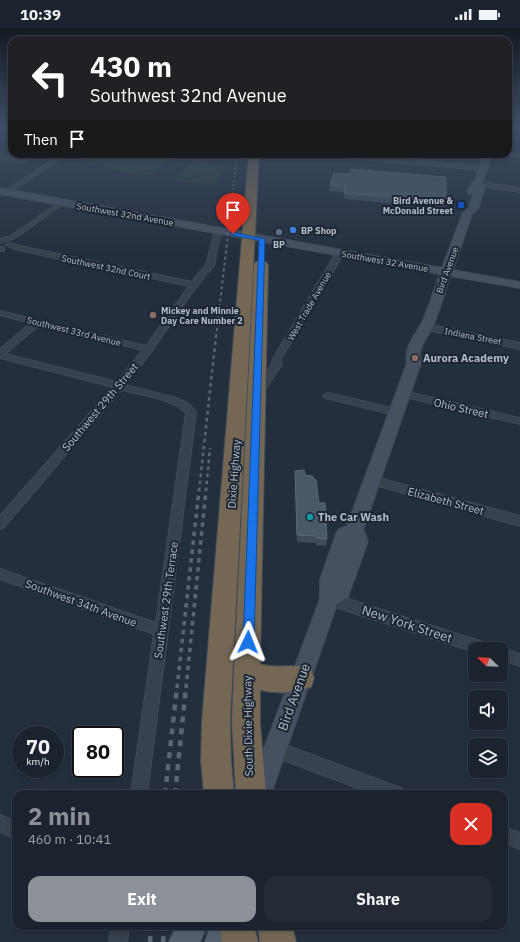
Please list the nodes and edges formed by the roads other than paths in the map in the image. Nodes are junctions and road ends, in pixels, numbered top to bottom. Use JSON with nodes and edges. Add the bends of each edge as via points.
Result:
{"nodes":[{"id":1,"x":43,"y":168,"type":"edge"},
{"id":2,"x":255,"y":168,"type":"edge"},
{"id":3,"x":264,"y":168,"type":"edge"},
{"id":4,"x":480,"y":168,"type":"edge"},
{"id":5,"x":484,"y":168,"type":"joint"},
{"id":6,"x":264,"y":181,"type":"dead end"},
{"id":7,"x":478,"y":184,"type":"junction"},
{"id":8,"x":520,"y":190,"type":"edge"},
{"id":9,"x":3,"y":192,"type":"edge"},
{"id":10,"x":61,"y":202,"type":"junction"},
{"id":11,"x":218,"y":231,"type":"junction"},
{"id":12,"x":258,"y":235,"type":"junction"},
{"id":13,"x":4,"y":245,"type":"edge"},
{"id":14,"x":340,"y":253,"type":"junction"},
{"id":15,"x":446,"y":272,"type":"junction"},
{"id":16,"x":194,"y":285,"type":"junction"},
{"id":17,"x":520,"y":285,"type":"edge"},
{"id":18,"x":0,"y":313,"type":"edge"},
{"id":19,"x":37,"y":322,"type":"junction"},
{"id":20,"x":426,"y":327,"type":"junction"},
{"id":21,"x":520,"y":346,"type":"edge"},
{"id":22,"x":148,"y":349,"type":"junction"},
{"id":23,"x":0,"y":354,"type":"edge"},
{"id":24,"x":268,"y":360,"type":"junction"},
{"id":25,"x":119,"y":386,"type":"junction"},
{"id":26,"x":403,"y":394,"type":"junction"},
{"id":27,"x":328,"y":396,"type":"dead end"},
{"id":28,"x":396,"y":412,"type":"junction"},
{"id":29,"x":520,"y":421,"type":"edge"},
{"id":30,"x":372,"y":480,"type":"junction"},
{"id":31,"x":520,"y":521,"type":"edge"},
{"id":32,"x":0,"y":524,"type":"edge"},
{"id":33,"x":0,"y":574,"type":"edge"},
{"id":34,"x":329,"y":599,"type":"junction"},
{"id":35,"x":162,"y":632,"type":"junction"},
{"id":36,"x":468,"y":643,"type":"edge"},
{"id":37,"x":508,"y":656,"type":"edge"},
{"id":38,"x":520,"y":660,"type":"edge"},
{"id":39,"x":247,"y":671,"type":"junction"},
{"id":40,"x":301,"y":678,"type":"junction"},
{"id":41,"x":275,"y":749,"type":"junction"},
{"id":42,"x":139,"y":790,"type":"edge"},
{"id":43,"x":219,"y":790,"type":"edge"},
{"id":44,"x":251,"y":790,"type":"edge"},
{"id":45,"x":260,"y":790,"type":"edge"},
{"id":46,"x":384,"y":790,"type":"edge"},
{"id":47,"x":0,"y":823,"type":"edge"},
{"id":48,"x":12,"y":829,"type":"edge"},
{"id":49,"x":508,"y":836,"type":"edge"},
{"id":50,"x":520,"y":841,"type":"edge"},
{"id":51,"x":120,"y":930,"type":"edge"},
{"id":52,"x":190,"y":930,"type":"edge"},
{"id":53,"x":224,"y":930,"type":"edge"},
{"id":54,"x":238,"y":930,"type":"edge"},
{"id":55,"x":276,"y":930,"type":"edge"},
{"id":56,"x":118,"y":942,"type":"edge"},
{"id":57,"x":184,"y":942,"type":"edge"},
{"id":58,"x":220,"y":942,"type":"edge"},
{"id":59,"x":240,"y":942,"type":"edge"},
{"id":60,"x":278,"y":942,"type":"edge"}],
"edges":[{"from":1,"to":9,"type":"street"},
{"from":2,"to":12,"type":"highway","name":"Dixie Highway"},
{"from":3,"to":6,"type":"highway"},
{"from":4,"to":5,"type":"street"},
{"from":5,"to":7,"type":"street","name":"Bird Avenue"},
{"from":7,"to":8,"type":"street"},
{"from":7,"to":15,"type":"street","name":"Bird Avenue","via":[[480,188],[476,202],[468,213]]},
{"from":9,"to":10,"type":"street","name":"Southwest 32nd Avenue"},
{"from":10,"to":11,"type":"street","name":"Southwest 32nd Avenue"},
{"from":10,"to":13,"type":"street"},
{"from":11,"to":12,"type":"street","name":"Southwest 32nd Avenue"},
{"from":11,"to":16,"type":"street","via":[[212,261]]},
{"from":12,"to":14,"type":"street","name":"Southwest 32 Avenue"},
{"from":12,"to":24,"type":"highway","name":"South Dixie Highway"},
{"from":12,"to":43,"type":"highway","name":"Dixie Highway","via":[[216,722]]},
{"from":13,"to":16,"type":"street","name":"Southwest 32nd Court"},
{"from":14,"to":15,"type":"street","name":"Southwest 32 Avenue"},
{"from":14,"to":24,"type":"street","name":"West Trade Avenue"},
{"from":15,"to":17,"type":"street","name":"Southwest 32 Avenue"},
{"from":15,"to":20,"type":"street","name":"Bird Avenue"},
{"from":16,"to":22,"type":"street","name":"Southwest 29th Street"},
{"from":18,"to":19,"type":"street","name":"Southwest 33rd Avenue"},
{"from":19,"to":22,"type":"street","name":"Southwest 33rd Avenue"},
{"from":19,"to":23,"type":"street"},
{"from":20,"to":21,"type":"street","name":"Indiana Street"},
{"from":20,"to":26,"type":"street","name":"Bird Avenue","via":[[429,334],[420,359],[414,363]]},
{"from":22,"to":25,"type":"street","name":"Southwest 29th Street"},
{"from":23,"to":25,"type":"street"},
{"from":24,"to":39,"type":"highway","name":"South Dixie Highway","via":[[257,395]]},
{"from":25,"to":32,"type":"street","name":"Southwest 29th Street"},
{"from":25,"to":35,"type":"street","name":"Southwest 29th Terrace","via":[[173,400],[191,412]]},
{"from":26,"to":28,"type":"street","name":"Bird Avenue"},
{"from":26,"to":29,"type":"street","name":"Ohio Street"},
{"from":27,"to":28,"type":"street"},
{"from":28,"to":30,"type":"street","name":"Bird Avenue"},
{"from":30,"to":31,"type":"street","name":"Elizabeth Street"},
{"from":30,"to":34,"type":"street","name":"Bird Avenue","via":[[354,530],[359,541],[341,591]]},
{"from":33,"to":35,"type":"street","name":"Southwest 34th Avenue"},
{"from":34,"to":36,"type":"street","name":"New York Street"},
{"from":34,"to":40,"type":"street","name":"Bird Avenue"},
{"from":35,"to":42,"type":"street","name":"Southwest 29th Terrace"},
{"from":37,"to":38,"type":"street"},
{"from":39,"to":40,"type":"highway","via":[[257,677],[272,680]]},
{"from":39,"to":44,"type":"highway","name":"South Dixie Highway","via":[[246,723]]},
{"from":40,"to":41,"type":"street","name":"Bird Avenue"},
{"from":41,"to":45,"type":"street","name":"Bird Avenue"},
{"from":41,"to":46,"type":"street"},
{"from":47,"to":48,"type":"street"},
{"from":49,"to":50,"type":"street"},
{"from":51,"to":56,"type":"street"},
{"from":52,"to":57,"type":"main road"},
{"from":53,"to":58,"type":"main road"},
{"from":54,"to":59,"type":"highway"},
{"from":55,"to":60,"type":"highway"}]}
